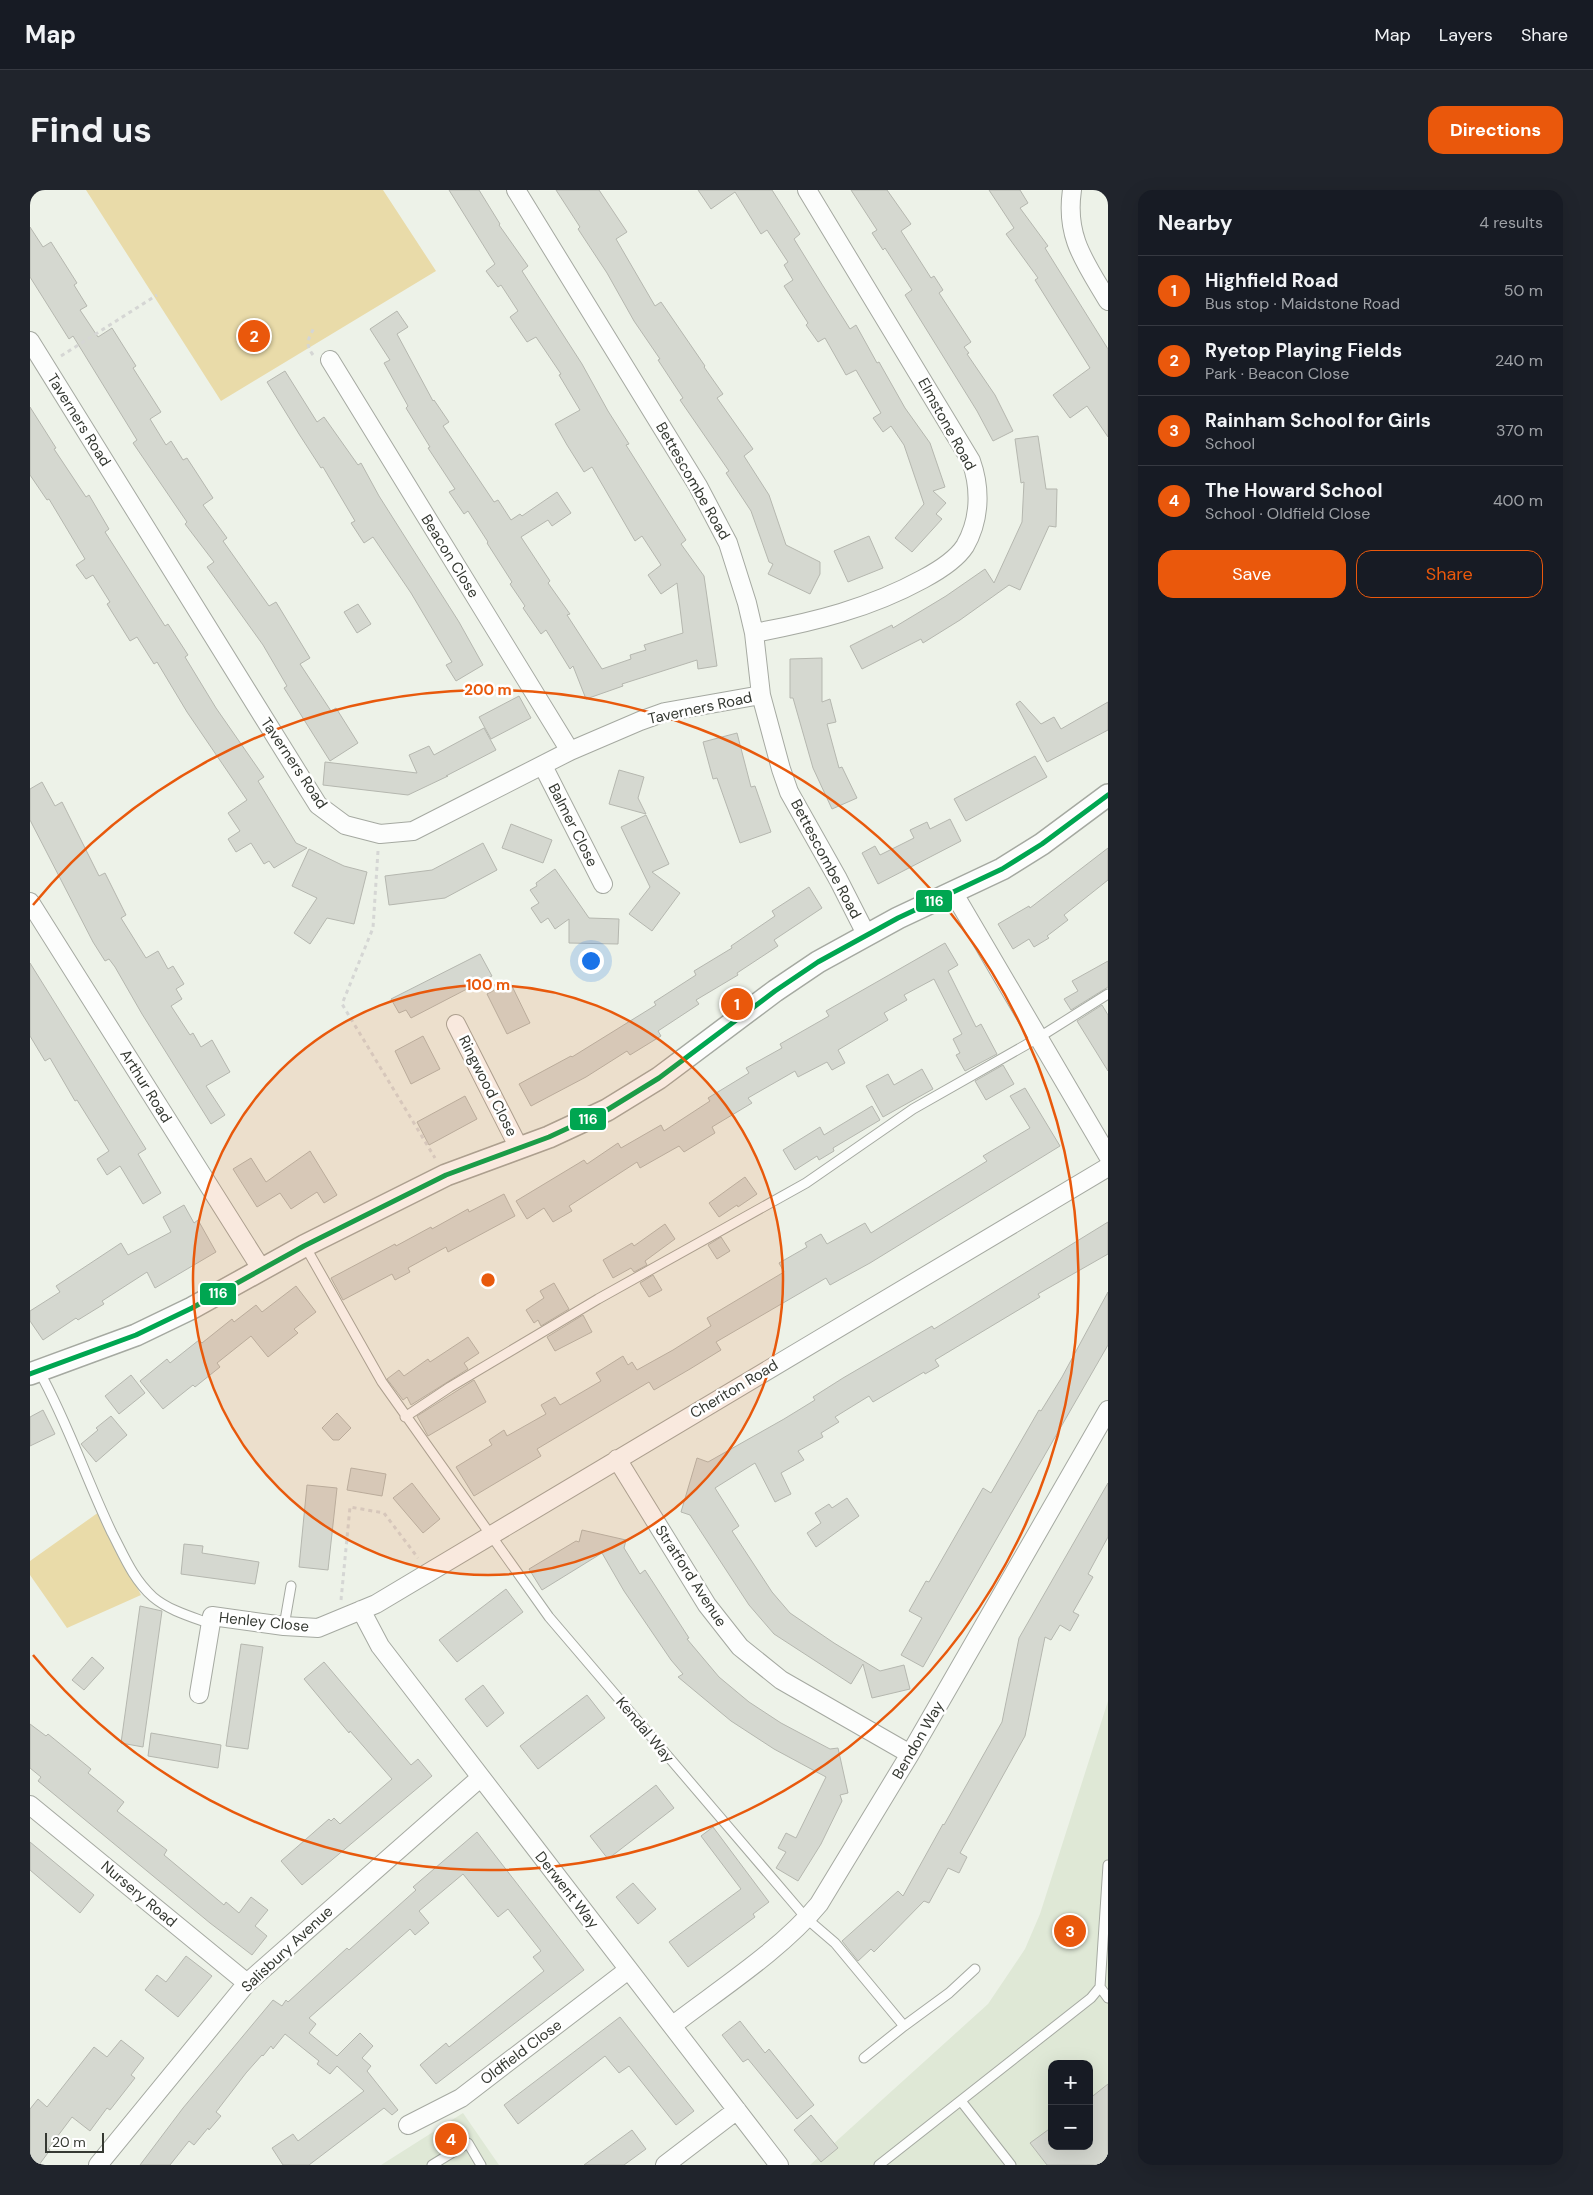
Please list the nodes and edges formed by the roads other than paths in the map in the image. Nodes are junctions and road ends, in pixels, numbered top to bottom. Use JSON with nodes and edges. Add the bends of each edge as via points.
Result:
{"nodes":[{"id":1,"x":516,"y":190,"type":"edge"},
{"id":2,"x":807,"y":190,"type":"edge"},
{"id":3,"x":1072,"y":190,"type":"edge"},
{"id":4,"x":1108,"y":301,"type":"edge"},
{"id":5,"x":30,"y":341,"type":"edge"},
{"id":6,"x":330,"y":360,"type":"road end"},
{"id":7,"x":754,"y":634,"type":"junction"},
{"id":8,"x":762,"y":695,"type":"junction"},
{"id":9,"x":570,"y":751,"type":"junction"},
{"id":10,"x":543,"y":766,"type":"junction"},
{"id":11,"x":1108,"y":795,"type":"edge"},
{"id":12,"x":603,"y":884,"type":"dead end"},
{"id":13,"x":953,"y":892,"type":"junction"},
{"id":14,"x":30,"y":902,"type":"edge"},
{"id":15,"x":866,"y":934,"type":"junction"},
{"id":16,"x":1108,"y":994,"type":"edge"},
{"id":17,"x":456,"y":1024,"type":"dead end"},
{"id":18,"x":1038,"y":1038,"type":"junction"},
{"id":19,"x":519,"y":1148,"type":"junction"},
{"id":20,"x":1108,"y":1156,"type":"edge"},
{"id":21,"x":1108,"y":1167,"type":"edge"},
{"id":22,"x":304,"y":1246,"type":"junction"},
{"id":23,"x":262,"y":1270,"type":"junction"},
{"id":24,"x":34,"y":1372,"type":"edge"},
{"id":25,"x":1108,"y":1410,"type":"edge"},
{"id":26,"x":406,"y":1417,"type":"junction"},
{"id":27,"x":617,"y":1459,"type":"junction"},
{"id":28,"x":492,"y":1534,"type":"junction"},
{"id":29,"x":291,"y":1586,"type":"dead end"},
{"id":30,"x":361,"y":1610,"type":"junction"},
{"id":31,"x":211,"y":1624,"type":"junction"},
{"id":32,"x":284,"y":1626,"type":"junction"},
{"id":33,"x":199,"y":1694,"type":"dead end"},
{"id":34,"x":910,"y":1754,"type":"junction"},
{"id":35,"x":480,"y":1778,"type":"junction"},
{"id":36,"x":30,"y":1805,"type":"edge"},
{"id":37,"x":1108,"y":1866,"type":"edge"},
{"id":38,"x":807,"y":1919,"type":"junction"},
{"id":39,"x":975,"y":1969,"type":"dead end"},
{"id":40,"x":628,"y":1970,"type":"junction"},
{"id":41,"x":247,"y":1984,"type":"junction"},
{"id":42,"x":1100,"y":1987,"type":"junction"},
{"id":43,"x":1108,"y":1998,"type":"edge"},
{"id":44,"x":673,"y":2025,"type":"junction"},
{"id":45,"x":904,"y":2026,"type":"junction"},
{"id":46,"x":864,"y":2058,"type":"dead end"},
{"id":47,"x":961,"y":2101,"type":"junction"},
{"id":48,"x":737,"y":2110,"type":"junction"},
{"id":49,"x":408,"y":2125,"type":"dead end"},
{"id":50,"x":98,"y":2165,"type":"edge"},
{"id":51,"x":432,"y":2165,"type":"edge"},
{"id":52,"x":482,"y":2165,"type":"edge"},
{"id":53,"x":665,"y":2165,"type":"edge"},
{"id":54,"x":779,"y":2165,"type":"edge"},
{"id":55,"x":879,"y":2165,"type":"edge"},
{"id":56,"x":1011,"y":2165,"type":"edge"}],
"edges":[{"from":1,"to":7,"type":"street","name":"Bettescombe Road","via":[[716,518],[738,570]]},
{"from":2,"to":7,"type":"street","name":"Elmstone Road","via":[[968,455],[976,474],[978,504],[964,547],[936,572],[861,608]]},
{"from":3,"to":4,"type":"street","via":[[1071,230],[1078,249]]},
{"from":5,"to":10,"type":"street","name":"Taverners Road","via":[[318,805],[345,825],[380,834],[413,831]]},
{"from":6,"to":9,"type":"street","name":"Beacon Close"},
{"from":7,"to":8,"type":"street","name":"Bettescombe Road"},
{"from":8,"to":9,"type":"street","name":"Taverners Road","via":[[666,712]]},
{"from":8,"to":15,"type":"street","name":"Bettescombe Road","via":[[772,743],[789,792]]},
{"from":9,"to":10,"type":"street","name":"Taverners Road"},
{"from":10,"to":12,"type":"street","name":"Balmer Close"},
{"from":11,"to":13,"type":"street","via":[[1021,857]]},
{"from":13,"to":15,"type":"street"},
{"from":13,"to":18,"type":"street"},
{"from":14,"to":23,"type":"street","name":"Arthur Road"},
{"from":15,"to":19,"type":"street","via":[[789,982],[639,1091],[589,1119]]},
{"from":16,"to":18,"type":"lane"},
{"from":17,"to":19,"type":"street","name":"Ringwood Close"},
{"from":18,"to":20,"type":"street"},
{"from":18,"to":26,"type":"lane","via":[[913,1109],[806,1183],[598,1299],[450,1387]]},
{"from":19,"to":22,"type":"street","via":[[446,1175]]},
{"from":21,"to":27,"type":"street","name":"Cheriton Road"},
{"from":22,"to":23,"type":"street"},
{"from":22,"to":26,"type":"lane","name":"Kendal Way","via":[[382,1382]]},
{"from":23,"to":24,"type":"street","via":[[136,1334]]},
{"from":24,"to":31,"type":"lane","via":[[58,1404],[93,1493],[132,1574],[154,1598]]},
{"from":25,"to":34,"type":"street","name":"Bendon Way"},
{"from":26,"to":28,"type":"lane","name":"Kendal Way"},
{"from":27,"to":28,"type":"street","name":"Cheriton Road"},
{"from":27,"to":34,"type":"street","name":"Stratford Avenue","via":[[707,1605],[740,1647],[781,1680]]},
{"from":28,"to":30,"type":"street","name":"Cheriton Road"},
{"from":28,"to":38,"type":"lane","name":"Kendal Way","via":[[549,1617]]},
{"from":29,"to":32,"type":"lane"},
{"from":30,"to":32,"type":"street","name":"Henley Close","via":[[318,1628]]},
{"from":30,"to":35,"type":"street","name":"Derwent Way","via":[[380,1646]]},
{"from":31,"to":32,"type":"street","name":"Henley Close","via":[[212,1616]]},
{"from":31,"to":33,"type":"street","name":"Henley Close"},
{"from":34,"to":38,"type":"street","name":"Bendon Way","via":[[831,1888]]},
{"from":35,"to":40,"type":"street","name":"Derwent Way"},
{"from":35,"to":41,"type":"street","name":"Salisbury Avenue"},
{"from":36,"to":41,"type":"street","name":"Nursery Road"},
{"from":37,"to":42,"type":"lane"},
{"from":38,"to":44,"type":"street","name":"Bendon Way"},
{"from":38,"to":45,"type":"lane","name":"Kendal Way","via":[[835,1943]]},
{"from":39,"to":45,"type":"lane"},
{"from":40,"to":44,"type":"street","name":"Derwent Way"},
{"from":40,"to":49,"type":"street","name":"Oldfield Close","via":[[461,2098]]},
{"from":41,"to":50,"type":"street","name":"Salisbury Avenue"},
{"from":42,"to":43,"type":"lane"},
{"from":42,"to":47,"type":"lane","via":[[1091,1998]]},
{"from":44,"to":48,"type":"street","name":"Derwent Way"},
{"from":45,"to":46,"type":"lane"},
{"from":47,"to":55,"type":"lane"},
{"from":47,"to":56,"type":"lane"},
{"from":48,"to":53,"type":"street"},
{"from":48,"to":54,"type":"street","name":"Derwent Way"},
{"from":51,"to":52,"type":"lane","via":[[468,2143]]}]}
